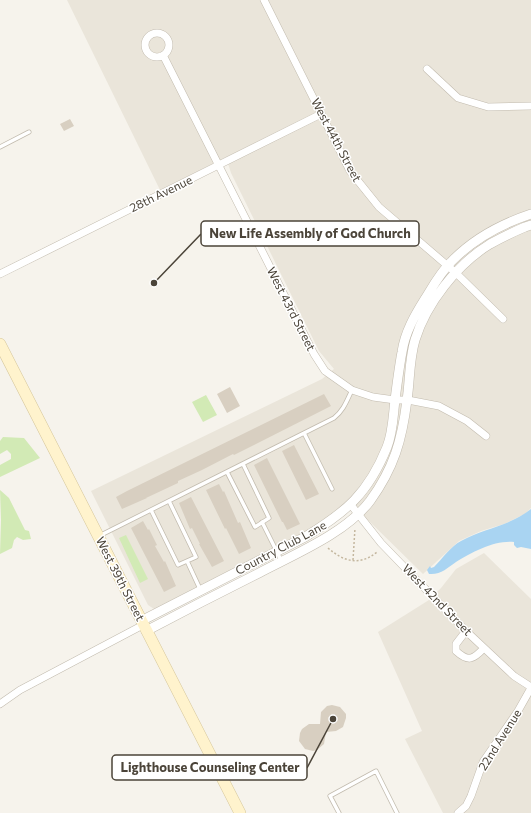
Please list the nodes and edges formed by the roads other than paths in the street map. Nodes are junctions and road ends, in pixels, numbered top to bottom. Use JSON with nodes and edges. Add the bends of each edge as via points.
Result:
{"nodes":[{"id":1,"x":264,"y":0,"type":"edge"},
{"id":2,"x":163,"y":55,"type":"dead end"},
{"id":3,"x":427,"y":70,"type":"dead end"},
{"id":4,"x":531,"y":106,"type":"edge"},
{"id":5,"x":321,"y":114,"type":"junction"},
{"id":6,"x":29,"y":132,"type":"dead end"},
{"id":7,"x":0,"y":147,"type":"edge"},
{"id":8,"x":218,"y":166,"type":"junction"},
{"id":9,"x":531,"y":214,"type":"edge"},
{"id":10,"x":531,"y":225,"type":"edge"},
{"id":11,"x":447,"y":266,"type":"junction"},
{"id":12,"x":456,"y":273,"type":"junction"},
{"id":13,"x":0,"y":274,"type":"edge"},
{"id":14,"x":503,"y":320,"type":"dead end"},
{"id":15,"x":0,"y":344,"type":"edge"},
{"id":16,"x":352,"y":390,"type":"junction"},
{"id":17,"x":395,"y":400,"type":"junction"},
{"id":18,"x":408,"y":400,"type":"junction"},
{"id":19,"x":304,"y":433,"type":"junction"},
{"id":20,"x":486,"y":436,"type":"dead end"},
{"id":21,"x":243,"y":464,"type":"junction"},
{"id":22,"x":227,"y":472,"type":"junction"},
{"id":23,"x":332,"y":489,"type":"dead end"},
{"id":24,"x":168,"y":501,"type":"junction"},
{"id":25,"x":350,"y":505,"type":"junction"},
{"id":26,"x":151,"y":510,"type":"junction"},
{"id":27,"x":358,"y":514,"type":"junction"},
{"id":28,"x":262,"y":522,"type":"junction"},
{"id":29,"x":98,"y":536,"type":"junction"},
{"id":30,"x":276,"y":552,"type":"junction"},
{"id":31,"x":281,"y":561,"type":"junction"},
{"id":32,"x":187,"y":562,"type":"junction"},
{"id":33,"x":201,"y":590,"type":"junction"},
{"id":34,"x":143,"y":625,"type":"junction"},
{"id":35,"x":466,"y":631,"type":"junction"},
{"id":36,"x":484,"y":648,"type":"junction"},
{"id":37,"x":531,"y":688,"type":"edge"},
{"id":38,"x":0,"y":704,"type":"edge"},
{"id":39,"x":240,"y":813,"type":"edge"},
{"id":40,"x":339,"y":813,"type":"edge"},
{"id":41,"x":397,"y":813,"type":"edge"},
{"id":42,"x":458,"y":813,"type":"edge"}],
"edges":[{"from":1,"to":5,"type":"street","name":"West 44th Street"},
{"from":2,"to":8,"type":"street","name":"West 43rd Street"},
{"from":3,"to":4,"type":"street","via":[[458,98],[488,107]]},
{"from":5,"to":8,"type":"street","name":"28th Avenue"},
{"from":5,"to":11,"type":"street","name":"West 44th Street","via":[[350,171],[378,207]]},
{"from":6,"to":7,"type":"lane"},
{"from":8,"to":13,"type":"street","name":"28th Avenue"},
{"from":8,"to":16,"type":"street","name":"West 43rd Street","via":[[314,354],[325,371]]},
{"from":9,"to":11,"type":"street","name":"Country Club Lane","via":[[514,220],[469,245]]},
{"from":10,"to":12,"type":"street","name":"Country Club Lane","via":[[489,245]]},
{"from":11,"to":12,"type":"street","name":"West 44th Street"},
{"from":11,"to":17,"type":"street","name":"Country Club Lane","via":[[412,319],[402,349]]},
{"from":12,"to":14,"type":"street","name":"West 44th Street"},
{"from":12,"to":18,"type":"street","name":"Country Club Lane","via":[[433,301],[415,340],[410,365]]},
{"from":15,"to":29,"type":"main road","name":"West 39th Street"},
{"from":16,"to":17,"type":"street","name":"West 43rd Street","via":[[373,397]]},
{"from":16,"to":19,"type":"lane","via":[[340,413]]},
{"from":17,"to":18,"type":"street","name":"West 43rd Street"},
{"from":17,"to":25,"type":"street","name":"Country Club Lane","via":[[393,429],[387,447],[377,470],[362,493]]},
{"from":18,"to":20,"type":"street","name":"West 43rd Street","via":[[439,406],[467,421]]},
{"from":18,"to":27,"type":"street","name":"Country Club Lane","via":[[395,458],[385,478]]},
{"from":19,"to":21,"type":"lane"},
{"from":19,"to":23,"type":"lane"},
{"from":21,"to":22,"type":"lane"},
{"from":21,"to":28,"type":"lane","via":[[270,518]]},
{"from":22,"to":24,"type":"lane"},
{"from":22,"to":28,"type":"lane","via":[[254,527]]},
{"from":24,"to":26,"type":"lane"},
{"from":24,"to":32,"type":"lane","via":[[196,557]]},
{"from":25,"to":27,"type":"street","name":"West 42nd Street"},
{"from":25,"to":30,"type":"street","name":"Country Club Lane","via":[[329,522]]},
{"from":26,"to":29,"type":"lane"},
{"from":26,"to":32,"type":"lane","via":[[178,565]]},
{"from":27,"to":31,"type":"street","name":"Country Club Lane","via":[[336,531]]},
{"from":27,"to":35,"type":"street","name":"West 42nd Street"},
{"from":28,"to":30,"type":"lane"},
{"from":29,"to":34,"type":"main road","name":"West 39th Street"},
{"from":30,"to":31,"type":"lane"},
{"from":30,"to":33,"type":"street","name":"Country Club Lane"},
{"from":31,"to":34,"type":"street","name":"Country Club Lane"},
{"from":32,"to":33,"type":"lane"},
{"from":33,"to":34,"type":"street","name":"Country Club Lane"},
{"from":34,"to":38,"type":"street","name":"Country Club Lane","via":[[20,690]]},
{"from":34,"to":39,"type":"main road","name":"West 39th Street"},
{"from":35,"to":36,"type":"street","name":"West 42nd Street"},
{"from":35,"to":36,"type":"street","via":[[456,644],[456,650],[463,658],[472,659]]},
{"from":36,"to":37,"type":"street","name":"West 42nd Street"},
{"from":37,"to":42,"type":"street","name":"22nd Avenue","via":[[518,712],[483,762],[466,806]]},
{"from":40,"to":41,"type":"lane","via":[[330,796],[376,771]]}]}
